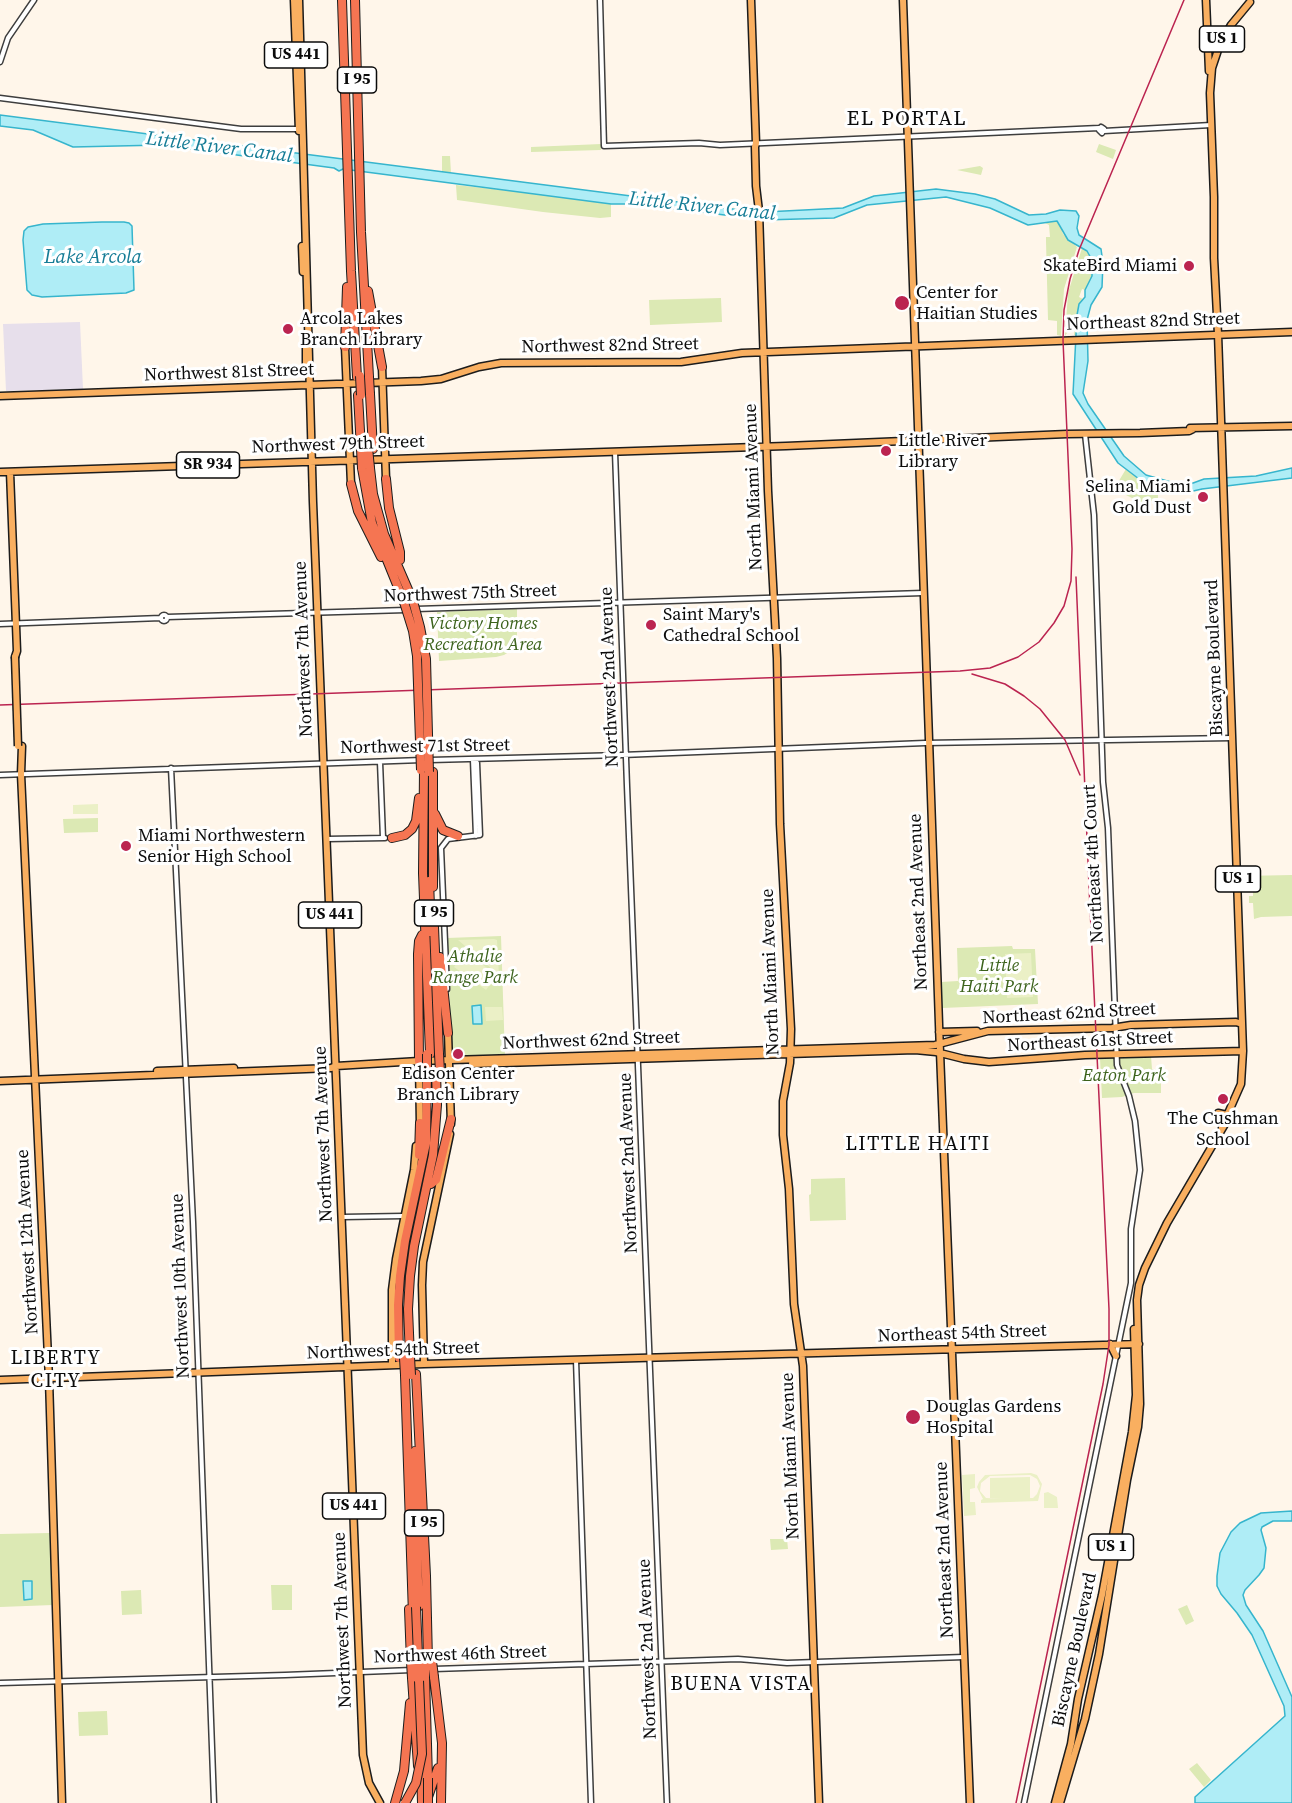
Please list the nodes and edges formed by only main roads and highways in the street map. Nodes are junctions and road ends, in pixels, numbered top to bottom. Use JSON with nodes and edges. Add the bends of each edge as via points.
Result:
{"nodes":[{"id":1,"x":294,"y":0,"type":"edge"},
{"id":2,"x":299,"y":0,"type":"edge"},
{"id":3,"x":348,"y":0,"type":"edge"},
{"id":4,"x":751,"y":0,"type":"edge"},
{"id":5,"x":903,"y":0,"type":"edge"},
{"id":6,"x":1206,"y":0,"type":"edge"},
{"id":7,"x":1251,"y":1,"type":"edge"},
{"id":8,"x":1210,"y":84,"type":"junction"},
{"id":9,"x":301,"y":128,"type":"junction"},
{"id":10,"x":353,"y":159,"type":"junction"},
{"id":11,"x":353,"y":171,"type":"junction"},
{"id":12,"x":351,"y":271,"type":"junction"},
{"id":13,"x":363,"y":278,"type":"junction"},
{"id":14,"x":1292,"y":332,"type":"edge"},
{"id":15,"x":1218,"y":334,"type":"junction"},
{"id":16,"x":345,"y":347,"type":"joint"},
{"id":17,"x":915,"y":347,"type":"junction"},
{"id":18,"x":764,"y":353,"type":"junction"},
{"id":19,"x":382,"y":367,"type":"joint"},
{"id":20,"x":459,"y":373,"type":"joint"},
{"id":21,"x":363,"y":377,"type":"junction"},
{"id":22,"x":384,"y":383,"type":"junction"},
{"id":23,"x":346,"y":384,"type":"junction"},
{"id":24,"x":309,"y":385,"type":"junction"},
{"id":25,"x":384,"y":394,"type":"junction"},
{"id":26,"x":347,"y":395,"type":"junction"},
{"id":27,"x":363,"y":395,"type":"junction"},
{"id":28,"x":0,"y":396,"type":"edge"},
{"id":29,"x":1292,"y":426,"type":"edge"},
{"id":30,"x":1222,"y":428,"type":"junction"},
{"id":31,"x":918,"y":440,"type":"junction"},
{"id":32,"x":728,"y":444,"type":"junction"},
{"id":33,"x":767,"y":445,"type":"junction"},
{"id":34,"x":677,"y":448,"type":"junction"},
{"id":35,"x":709,"y":448,"type":"junction"},
{"id":36,"x":366,"y":449,"type":"junction"},
{"id":37,"x":386,"y":458,"type":"junction"},
{"id":38,"x":350,"y":459,"type":"junction"},
{"id":39,"x":312,"y":461,"type":"junction"},
{"id":40,"x":368,"y":468,"type":"junction"},
{"id":41,"x":0,"y":472,"type":"edge"},
{"id":42,"x":10,"y":472,"type":"junction"},
{"id":43,"x":386,"y":479,"type":"joint"},
{"id":44,"x":351,"y":484,"type":"joint"},
{"id":45,"x":400,"y":560,"type":"junction"},
{"id":46,"x":398,"y":588,"type":"junction"},
{"id":47,"x":410,"y":601,"type":"junction"},
{"id":48,"x":426,"y":771,"type":"junction"},
{"id":49,"x":420,"y":784,"type":"junction"},
{"id":50,"x":432,"y":794,"type":"junction"},
{"id":51,"x":458,"y":836,"type":"road end"},
{"id":52,"x":388,"y":838,"type":"road end"},
{"id":53,"x":434,"y":926,"type":"junction"},
{"id":54,"x":422,"y":935,"type":"junction"},
{"id":55,"x":1242,"y":1024,"type":"junction"},
{"id":56,"x":988,"y":1031,"type":"junction"},
{"id":57,"x":939,"y":1032,"type":"junction"},
{"id":58,"x":448,"y":1033,"type":"joint"},
{"id":59,"x":939,"y":1044,"type":"junction"},
{"id":60,"x":915,"y":1050,"type":"junction"},
{"id":61,"x":1243,"y":1051,"type":"junction"},
{"id":62,"x":791,"y":1052,"type":"junction"},
{"id":63,"x":940,"y":1052,"type":"junction"},
{"id":64,"x":433,"y":1054,"type":"junction"},
{"id":65,"x":419,"y":1063,"type":"junction"},
{"id":66,"x":449,"y":1063,"type":"junction"},
{"id":67,"x":336,"y":1066,"type":"junction"},
{"id":68,"x":431,"y":1073,"type":"junction"},
{"id":69,"x":35,"y":1078,"type":"junction"},
{"id":70,"x":450,"y":1078,"type":"junction"},
{"id":71,"x":0,"y":1079,"type":"edge"},
{"id":72,"x":1218,"y":1113,"type":"dead end"},
{"id":73,"x":1227,"y":1115,"type":"junction"},
{"id":74,"x":451,"y":1119,"type":"junction"},
{"id":75,"x":420,"y":1123,"type":"junction"},
{"id":76,"x":1222,"y":1127,"type":"junction"},
{"id":77,"x":418,"y":1183,"type":"junction"},
{"id":78,"x":431,"y":1184,"type":"junction"},
{"id":79,"x":1110,"y":1344,"type":"junction"},
{"id":80,"x":1137,"y":1344,"type":"junction"},
{"id":81,"x":952,"y":1349,"type":"junction"},
{"id":82,"x":802,"y":1353,"type":"junction"},
{"id":83,"x":787,"y":1354,"type":"joint"},
{"id":84,"x":1116,"y":1356,"type":"road end"},
{"id":85,"x":407,"y":1358,"type":"junction"},
{"id":86,"x":424,"y":1364,"type":"junction"},
{"id":87,"x":392,"y":1365,"type":"junction"},
{"id":88,"x":349,"y":1367,"type":"junction"},
{"id":89,"x":408,"y":1375,"type":"junction"},
{"id":90,"x":49,"y":1379,"type":"junction"},
{"id":91,"x":0,"y":1380,"type":"edge"},
{"id":92,"x":409,"y":1393,"type":"junction"},
{"id":93,"x":409,"y":1410,"type":"junction"},
{"id":94,"x":415,"y":1451,"type":"junction"},
{"id":95,"x":1105,"y":1583,"type":"junction"},
{"id":96,"x":1108,"y":1591,"type":"junction"},
{"id":97,"x":418,"y":1606,"type":"junction"},
{"id":98,"x":1092,"y":1635,"type":"junction"},
{"id":99,"x":1102,"y":1637,"type":"junction"},
{"id":100,"x":428,"y":1661,"type":"junction"},
{"id":101,"x":429,"y":1677,"type":"junction"},
{"id":102,"x":414,"y":1681,"type":"junction"},
{"id":103,"x":1078,"y":1699,"type":"junction"},
{"id":104,"x":1088,"y":1702,"type":"junction"},
{"id":105,"x":440,"y":1725,"type":"junction"},
{"id":106,"x":408,"y":1738,"type":"junction"},
{"id":107,"x":424,"y":1800,"type":"edge"},
{"id":108,"x":62,"y":1803,"type":"edge"},
{"id":109,"x":380,"y":1803,"type":"edge"},
{"id":110,"x":395,"y":1803,"type":"edge"},
{"id":111,"x":407,"y":1803,"type":"edge"},
{"id":112,"x":441,"y":1803,"type":"edge"},
{"id":113,"x":819,"y":1803,"type":"edge"},
{"id":114,"x":970,"y":1803,"type":"edge"},
{"id":115,"x":1055,"y":1803,"type":"edge"},
{"id":116,"x":1060,"y":1803,"type":"edge"}],
"edges":[{"from":1,"to":9,"type":"main road","name":"Northwest 7th Avenue","number":"US 441"},
{"from":2,"to":9,"type":"main road","name":"Northwest 7th Avenue","number":"US 441"},
{"from":3,"to":10,"type":"highway","number":"I 95"},
{"from":3,"to":10,"type":"highway","number":"I 95"},
{"from":4,"to":18,"type":"main road","name":"North Miami Avenue"},
{"from":5,"to":17,"type":"main road","name":"Northeast 2nd Avenue"},
{"from":6,"to":8,"type":"main road"},
{"from":7,"to":8,"type":"main road","name":"Biscayne Boulevard","number":"US 1","via":[[1226,40]]},
{"from":8,"to":15,"type":"main road","name":"Biscayne Boulevard","number":"US 1"},
{"from":9,"to":24,"type":"main road","name":"Northwest 7th Avenue","number":"US 441"},
{"from":10,"to":11,"type":"highway","number":"I 95"},
{"from":10,"to":11,"type":"highway","number":"I 95"},
{"from":11,"to":12,"type":"highway","number":"I 95"},
{"from":11,"to":13,"type":"highway","number":"I 95"},
{"from":11,"to":21,"type":"highway"},
{"from":12,"to":16,"type":"highway","via":[[347,280]]},
{"from":12,"to":21,"type":"highway","number":"I 95"},
{"from":13,"to":19,"type":"highway"},
{"from":13,"to":21,"type":"highway","number":"I 95"},
{"from":14,"to":15,"type":"main road","name":"Northeast 82nd Street"},
{"from":15,"to":17,"type":"main road","name":"Northeast 82nd Street"},
{"from":15,"to":30,"type":"main road","name":"Biscayne Boulevard","number":"US 1"},
{"from":16,"to":23,"type":"main road"},
{"from":17,"to":18,"type":"main road","name":"Northeast 82nd Street"},
{"from":17,"to":31,"type":"main road","name":"Northeast 2nd Avenue"},
{"from":18,"to":20,"type":"main road","name":"Northwest 82nd Street","via":[[681,362],[497,363]]},
{"from":18,"to":33,"type":"main road","name":"North Miami Avenue"},
{"from":19,"to":22,"type":"main road"},
{"from":20,"to":22,"type":"main road","name":"Northwest 81st Street","via":[[433,380]]},
{"from":21,"to":27,"type":"highway","number":"I 95","bridge":true},
{"from":21,"to":27,"type":"highway","number":"I 95","bridge":true},
{"from":22,"to":23,"type":"main road","name":"Northwest 81st Street"},
{"from":22,"to":25,"type":"main road"},
{"from":23,"to":24,"type":"main road","name":"Northwest 81st Street"},
{"from":23,"to":26,"type":"main road"},
{"from":24,"to":28,"type":"main road","name":"Northwest 81st Street"},
{"from":24,"to":39,"type":"main road","name":"Northwest 7th Avenue","number":"US 441"},
{"from":25,"to":26,"type":"main road","via":[[373,387],[353,388]]},
{"from":25,"to":37,"type":"main road"},
{"from":26,"to":38,"type":"main road"},
{"from":27,"to":36,"type":"highway","number":"I 95"},
{"from":27,"to":36,"type":"highway","number":"I 95"},
{"from":29,"to":30,"type":"main road"},
{"from":30,"to":31,"type":"main road"},
{"from":30,"to":55,"type":"main road","name":"Biscayne Boulevard","number":"US 1"},
{"from":31,"to":33,"type":"main road"},
{"from":31,"to":57,"type":"main road","name":"Northeast 2nd Avenue"},
{"from":32,"to":33,"type":"main road","name":"Northwest 79th Street"},
{"from":32,"to":34,"type":"main road","name":"Northwest 79th Street"},
{"from":32,"to":35,"type":"main road"},
{"from":33,"to":35,"type":"main road","name":"Northwest 79th Street","number":"SR 934"},
{"from":33,"to":62,"type":"main road","name":"North Miami Avenue"},
{"from":34,"to":35,"type":"main road","name":"Northwest 79th Street","number":"SR 934"},
{"from":34,"to":37,"type":"main road","name":"Northwest 79th Street","number":"SR 934"},
{"from":36,"to":40,"type":"highway","number":"I 95","bridge":true},
{"from":36,"to":40,"type":"highway","number":"I 95","bridge":true},
{"from":37,"to":38,"type":"main road","name":"Northwest 79th Street","number":"SR 934"},
{"from":37,"to":43,"type":"main road"},
{"from":38,"to":39,"type":"main road","name":"Northwest 79th Street","number":"SR 934"},
{"from":38,"to":44,"type":"main road"},
{"from":39,"to":42,"type":"main road","name":"Northwest 79th Street","number":"SR 934"},
{"from":39,"to":67,"type":"main road","name":"Northwest 7th Avenue","number":"US 441"},
{"from":40,"to":45,"type":"highway","number":"I 95"},
{"from":40,"to":46,"type":"highway","number":"I 95","via":[[372,523]]},
{"from":40,"to":47,"type":"highway","via":[[384,534]]},
{"from":41,"to":42,"type":"main road","name":"Northwest 79th Street","number":"SR 934"},
{"from":42,"to":69,"type":"main road","name":"Northwest 12th Avenue","bridge":true},
{"from":43,"to":45,"type":"highway"},
{"from":44,"to":46,"type":"highway","via":[[363,524]]},
{"from":45,"to":47,"type":"highway","number":"I 95"},
{"from":46,"to":47,"type":"highway","number":"I 95"},
{"from":47,"to":48,"type":"highway","number":"I 95","bridge":true},
{"from":47,"to":48,"type":"highway","bridge":true,"via":[[426,659]]},
{"from":47,"to":48,"type":"highway","number":"I 95","bridge":true,"via":[[424,628],[430,666]]},
{"from":48,"to":49,"type":"highway","number":"I 95"},
{"from":48,"to":50,"type":"highway","number":"I 95"},
{"from":48,"to":64,"type":"highway"},
{"from":49,"to":52,"type":"highway","via":[[414,826],[405,835]]},
{"from":49,"to":54,"type":"highway","number":"I 95"},
{"from":50,"to":51,"type":"highway","via":[[440,826]]},
{"from":50,"to":53,"type":"highway","number":"I 95"},
{"from":53,"to":58,"type":"highway"},
{"from":53,"to":64,"type":"highway","number":"I 95"},
{"from":54,"to":64,"type":"highway","number":"I 95"},
{"from":54,"to":65,"type":"highway","via":[[418,954]]},
{"from":55,"to":56,"type":"main road","name":"Northeast 62nd Street"},
{"from":55,"to":61,"type":"main road","name":"Biscayne Boulevard","number":"US 1"},
{"from":56,"to":57,"type":"main road"},
{"from":56,"to":59,"type":"main road","name":"Northeast 62nd Street"},
{"from":57,"to":59,"type":"main road","name":"Northeast 2nd Avenue"},
{"from":58,"to":66,"type":"main road"},
{"from":59,"to":60,"type":"main road"},
{"from":59,"to":62,"type":"main road","name":"Northeast 62nd Street"},
{"from":59,"to":63,"type":"main road","name":"Northeast 2nd Avenue"},
{"from":60,"to":62,"type":"main road"},
{"from":60,"to":63,"type":"main road"},
{"from":61,"to":63,"type":"main road","name":"Northeast 61st Street","via":[[989,1062]]},
{"from":61,"to":73,"type":"main road","name":"Biscayne Boulevard","number":"US 1","via":[[1241,1084]]},
{"from":61,"to":76,"type":"main road","name":"Biscayne Boulevard","number":"US 1","via":[[1247,1068],[1244,1088]]},
{"from":62,"to":66,"type":"main road","name":"Northwest 62nd Street"},
{"from":62,"to":82,"type":"main road","name":"North Miami Avenue","via":[[783,1101],[783,1135],[794,1304]]},
{"from":63,"to":81,"type":"main road","name":"Northeast 2nd Avenue"},
{"from":64,"to":68,"type":"highway","number":"I 95","bridge":true},
{"from":64,"to":68,"type":"highway","number":"I 95","bridge":true},
{"from":65,"to":66,"type":"main road","name":"Northwest 62nd Street"},
{"from":65,"to":67,"type":"main road","name":"Northwest 62nd Street"},
{"from":65,"to":68,"type":"main road"},
{"from":66,"to":70,"type":"main road"},
{"from":67,"to":69,"type":"main road","name":"Northwest 62nd Street"},
{"from":67,"to":88,"type":"main road","name":"Northwest 7th Avenue","number":"US 441"},
{"from":68,"to":70,"type":"main road","via":[[422,1071],[441,1069]]},
{"from":68,"to":75,"type":"main road"},
{"from":68,"to":77,"type":"highway","number":"I 95","via":[[427,1134]]},
{"from":68,"to":78,"type":"highway","number":"I 95","via":[[439,1142]]},
{"from":68,"to":85,"type":"highway","via":[[437,1105],[433,1155],[410,1276]]},
{"from":69,"to":71,"type":"main road","name":"Northwest 62nd Street"},
{"from":69,"to":90,"type":"main road","name":"Northwest 12th Avenue"},
{"from":70,"to":74,"type":"main road"},
{"from":72,"to":73,"type":"main road"},
{"from":73,"to":76,"type":"main road","name":"Biscayne Boulevard","number":"US 1"},
{"from":74,"to":78,"type":"highway","via":[[436,1180]]},
{"from":74,"to":86,"type":"main road","via":[[422,1278]]},
{"from":75,"to":77,"type":"highway"},
{"from":75,"to":87,"type":"main road","via":[[392,1290]]},
{"from":76,"to":80,"type":"main road","name":"Biscayne Boulevard","number":"US 1","via":[[1145,1268],[1137,1300]]},
{"from":77,"to":85,"type":"highway","number":"I 95","via":[[405,1241],[398,1305]]},
{"from":78,"to":85,"type":"highway","number":"I 95","via":[[414,1266]]},
{"from":79,"to":80,"type":"main road","name":"Northeast 54th Street"},
{"from":79,"to":81,"type":"main road","name":"Northeast 54th Street"},
{"from":79,"to":84,"type":"main road"},
{"from":80,"to":95,"type":"main road","name":"Biscayne Boulevard","number":"US 1","via":[[1134,1420]]},
{"from":80,"to":96,"type":"main road","name":"Biscayne Boulevard","number":"US 1","via":[[1139,1420]]},
{"from":81,"to":82,"type":"main road","name":"Northeast 54th Street"},
{"from":81,"to":114,"type":"main road","name":"Northeast 2nd Avenue"},
{"from":82,"to":83,"type":"main road","name":"Northeast 54th Street"},
{"from":82,"to":113,"type":"main road","name":"North Miami Avenue"},
{"from":83,"to":86,"type":"main road","name":"Northwest 54th Street"},
{"from":85,"to":89,"type":"highway","number":"I 95"},
{"from":85,"to":89,"type":"highway","number":"I 95"},
{"from":86,"to":87,"type":"main road","name":"Northwest 54th Street"},
{"from":87,"to":88,"type":"main road","name":"Northwest 54th Street"},
{"from":88,"to":90,"type":"main road","name":"Northwest 54th Street"},
{"from":88,"to":109,"type":"main road","name":"Northwest 7th Avenue","number":"US 441","via":[[364,1764]]},
{"from":89,"to":92,"type":"highway","number":"I 95"},
{"from":89,"to":92,"type":"highway","number":"I 95"},
{"from":90,"to":91,"type":"main road","name":"Northwest 54th Street"},
{"from":90,"to":108,"type":"main road","name":"Northwest 12th Avenue"},
{"from":92,"to":93,"type":"highway","number":"I 95"},
{"from":92,"to":93,"type":"highway","number":"I 95"},
{"from":93,"to":94,"type":"highway"},
{"from":93,"to":97,"type":"highway"},
{"from":93,"to":100,"type":"highway","number":"I 95"},
{"from":93,"to":102,"type":"highway","bridge":true},
{"from":94,"to":97,"type":"highway"},
{"from":94,"to":100,"type":"highway"},
{"from":95,"to":96,"type":"main road"},
{"from":95,"to":98,"type":"main road","name":"Biscayne Boulevard","number":"US 1"},
{"from":96,"to":99,"type":"main road","name":"Biscayne Boulevard","number":"US 1"},
{"from":97,"to":111,"type":"highway","bridge":true,"via":[[422,1754]]},
{"from":98,"to":99,"type":"main road"},
{"from":98,"to":103,"type":"main road","name":"Biscayne Boulevard","number":"US 1"},
{"from":99,"to":104,"type":"main road","name":"Biscayne Boulevard","number":"US 1"},
{"from":100,"to":101,"type":"highway","number":"I 95","bridge":true},
{"from":101,"to":105,"type":"highway"},
{"from":101,"to":107,"type":"highway","number":"I 95","bridge":true,"via":[[429,1778]]},
{"from":102,"to":106,"type":"highway"},
{"from":102,"to":107,"type":"highway"},
{"from":103,"to":104,"type":"main road"},
{"from":103,"to":115,"type":"main road","name":"Biscayne Boulevard","number":"US 1"},
{"from":104,"to":116,"type":"main road","name":"Biscayne Boulevard","number":"US 1"},
{"from":105,"to":107,"type":"highway","via":[[438,1769]]},
{"from":105,"to":112,"type":"highway"},
{"from":106,"to":110,"type":"highway"},
{"from":106,"to":111,"type":"highway"}]}
